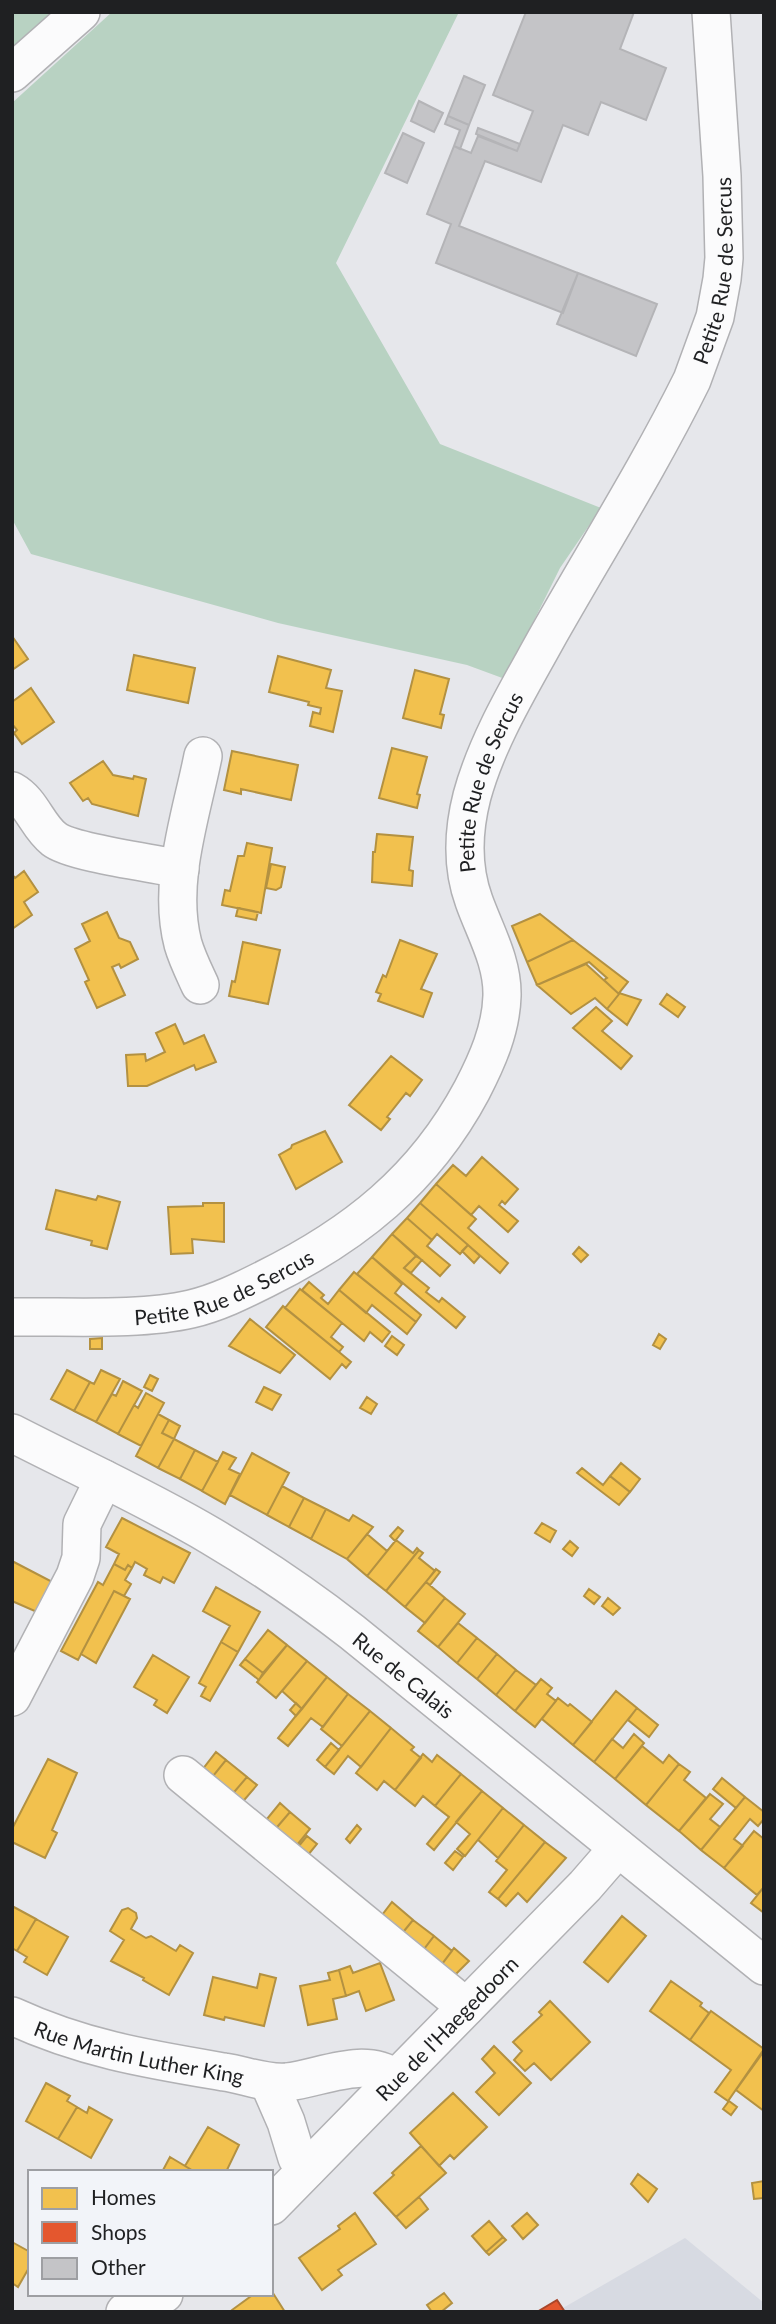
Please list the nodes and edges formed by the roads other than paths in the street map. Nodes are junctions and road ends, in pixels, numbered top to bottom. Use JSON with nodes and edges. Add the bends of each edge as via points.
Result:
{"nodes":[{"id":1,"x":81,"y":12,"type":"edge"},
{"id":2,"x":711,"y":12,"type":"edge"},
{"id":3,"x":12,"y":73,"type":"edge"},
{"id":4,"x":203,"y":756,"type":"dead end"},
{"id":5,"x":12,"y":791,"type":"edge"},
{"id":6,"x":180,"y":869,"type":"junction"},
{"id":7,"x":200,"y":985,"type":"dead end"},
{"id":8,"x":12,"y":1317,"type":"edge"},
{"id":9,"x":12,"y":1433,"type":"edge"},
{"id":10,"x":104,"y":1479,"type":"junction"},
{"id":11,"x":12,"y":1697,"type":"edge"},
{"id":12,"x":183,"y":1775,"type":"dead end"},
{"id":13,"x":618,"y":1848,"type":"junction"},
{"id":14,"x":764,"y":1966,"type":"edge"},
{"id":15,"x":466,"y":2007,"type":"junction"},
{"id":16,"x":12,"y":2016,"type":"edge"},
{"id":17,"x":395,"y":2078,"type":"junction"},
{"id":18,"x":269,"y":2083,"type":"junction"},
{"id":19,"x":307,"y":2169,"type":"junction"},
{"id":20,"x":273,"y":2204,"type":"edge"},
{"id":21,"x":160,"y":2296,"type":"edge"},
{"id":22,"x":125,"y":2312,"type":"edge"}],
"edges":[{"from":1,"to":3,"type":"street"},
{"from":2,"to":8,"type":"street","name":"Petite Rue de Sercus","via":[[723,196],[717,307],[706,348],[680,404],[517,692],[478,777],[466,823],[466,863],[502,994],[492,1045],[472,1089],[418,1169],[384,1204],[332,1241],[256,1283],[208,1305],[173,1312]]},
{"from":4,"to":6,"type":"street"},
{"from":5,"to":6,"type":"street","via":[[59,843]]},
{"from":6,"to":7,"type":"street","via":[[180,929]]},
{"from":9,"to":10,"type":"street","name":"Rue de Calais"},
{"from":10,"to":11,"type":"street","via":[[82,1524],[81,1558],[75,1576]]},
{"from":10,"to":13,"type":"street","name":"Rue de Calais","via":[[210,1536],[303,1595]]},
{"from":12,"to":15,"type":"street"},
{"from":13,"to":14,"type":"street","name":"Rue de Calais"},
{"from":13,"to":15,"type":"street","name":"Rue de l'Haegedoorn"},
{"from":15,"to":17,"type":"street","name":"Rue de l'Haegedoorn"},
{"from":16,"to":18,"type":"street","name":"Rue Martin Luther King","via":[[96,2048]]},
{"from":17,"to":18,"type":"street","name":"Rue Martin Luther King","via":[[365,2067]]},
{"from":17,"to":19,"type":"street","name":"Rue de l'Haegedoorn"},
{"from":18,"to":19,"type":"street","name":"Rue Martin Luther King","via":[[297,2158]]},
{"from":19,"to":20,"type":"street","name":"Rue de l'Haegedoorn"},
{"from":21,"to":22,"type":"street"}]}
